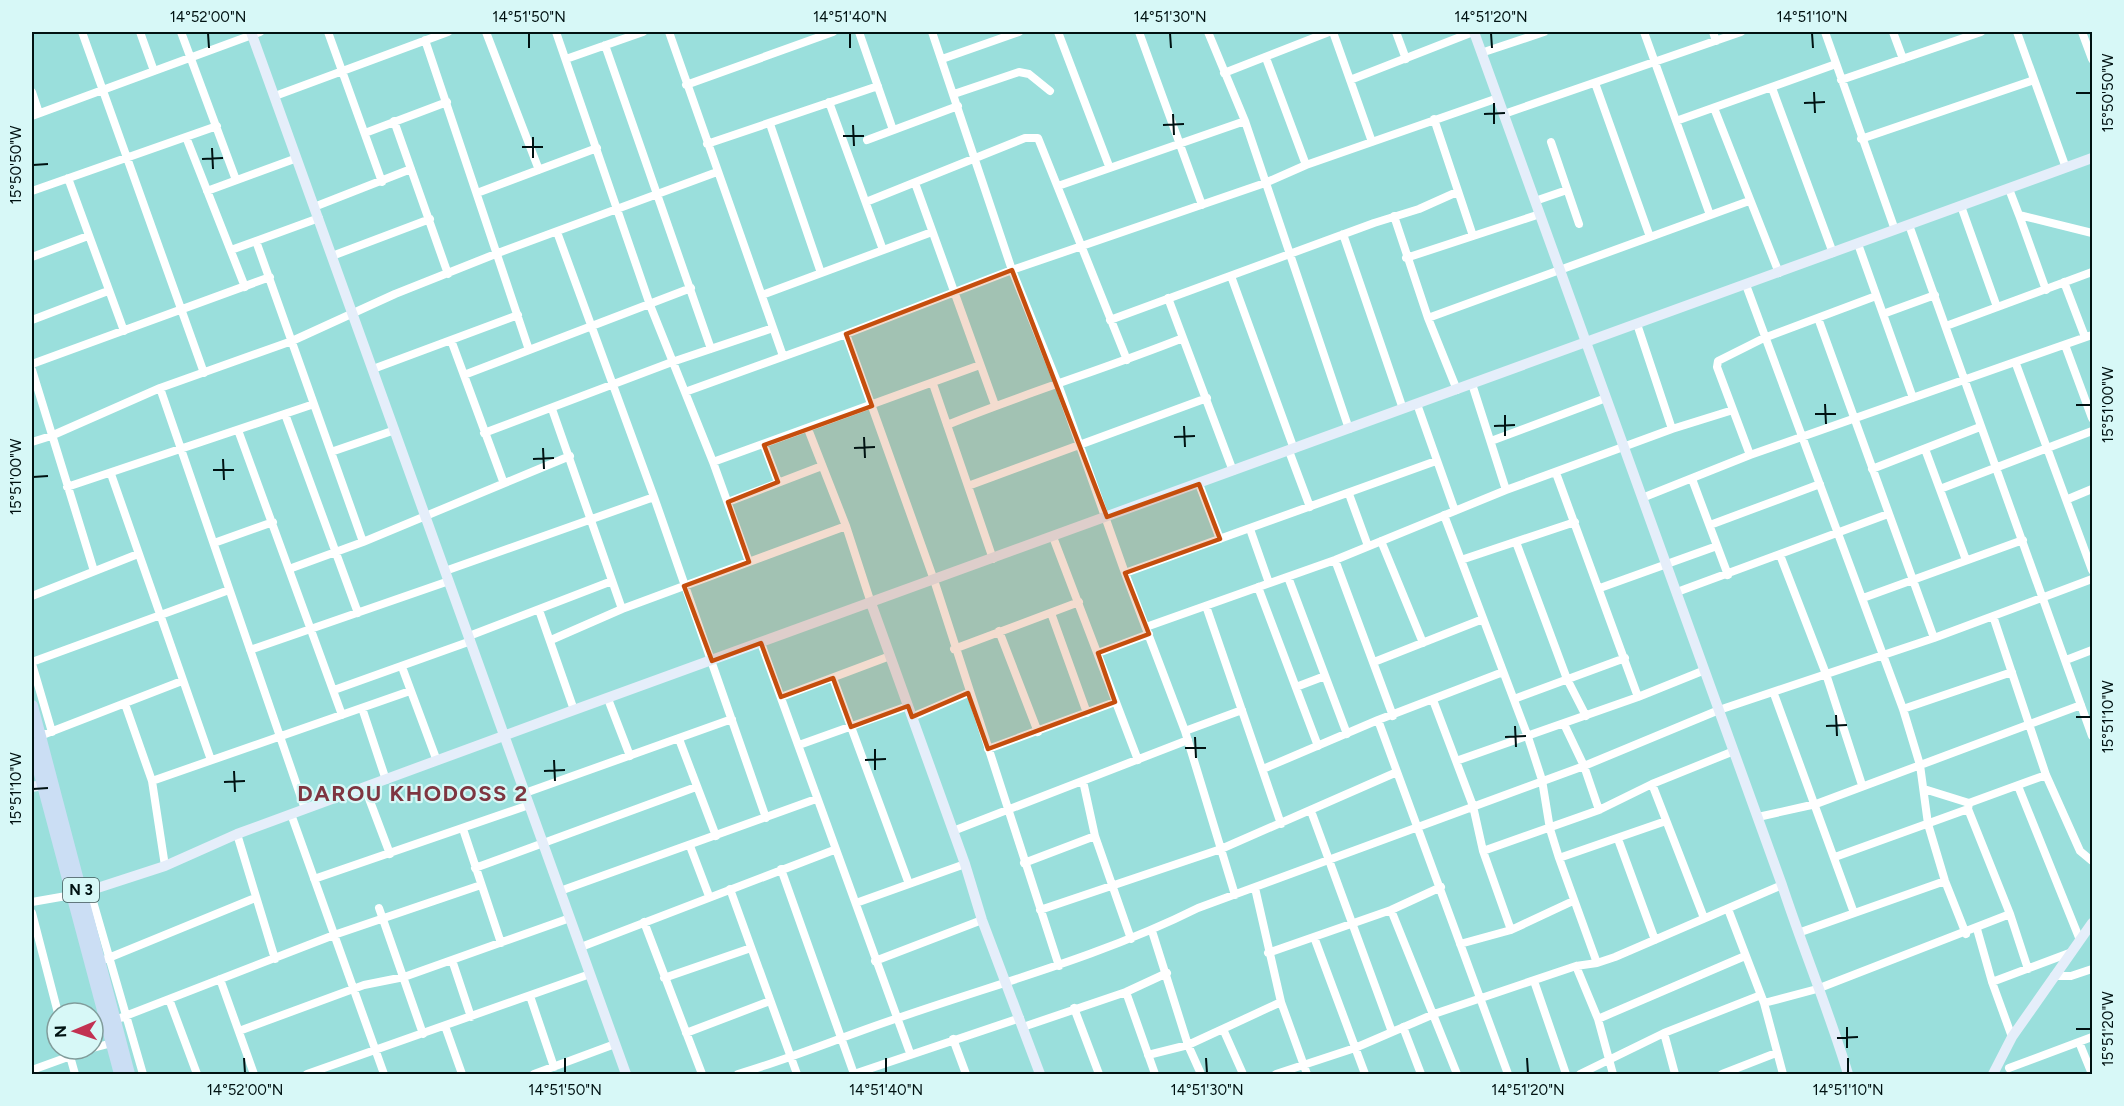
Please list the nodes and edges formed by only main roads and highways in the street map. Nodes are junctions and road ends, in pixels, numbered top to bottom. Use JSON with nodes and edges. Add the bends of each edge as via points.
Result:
{"nodes":[{"id":1,"x":32,"y":706,"type":"edge"},
{"id":2,"x":36,"y":740,"type":"edge"},
{"id":3,"x":42,"y":785,"type":"edge"},
{"id":4,"x":82,"y":893,"type":"junction"},
{"id":5,"x":120,"y":1074,"type":"edge"},
{"id":6,"x":129,"y":1074,"type":"edge"}],
"edges":[{"from":1,"to":2,"type":"main road","number":"N 3"},
{"from":2,"to":3,"type":"main road","number":"N 3"},
{"from":3,"to":4,"type":"main road","number":"N 3"},
{"from":4,"to":5,"type":"main road","number":"N 3"},
{"from":4,"to":6,"type":"main road","number":"N 3","via":[[104,960]]}]}
